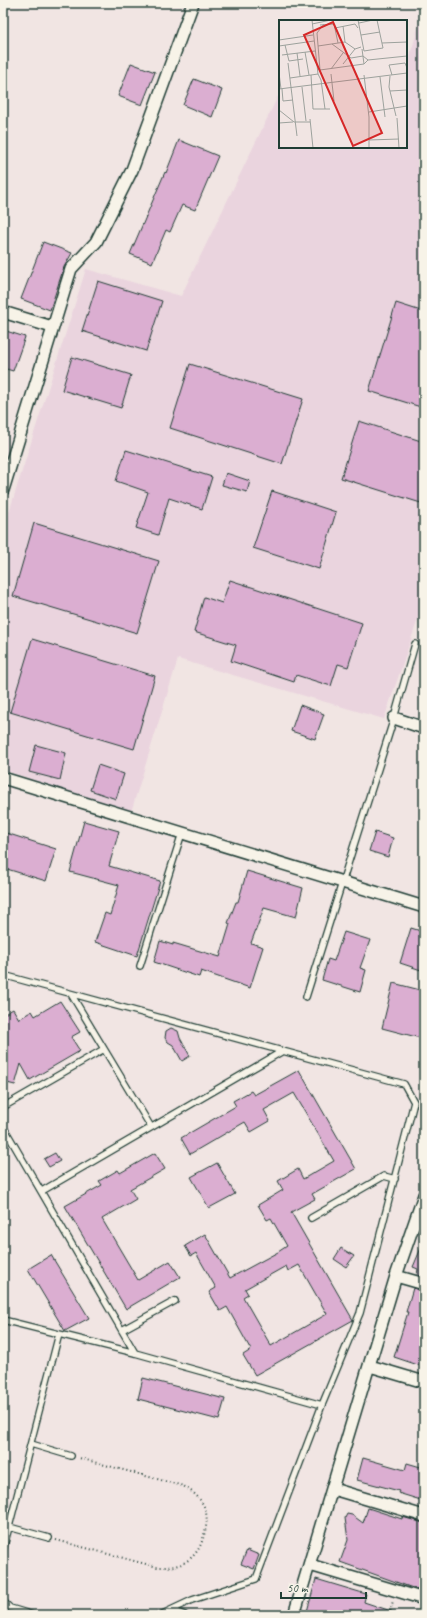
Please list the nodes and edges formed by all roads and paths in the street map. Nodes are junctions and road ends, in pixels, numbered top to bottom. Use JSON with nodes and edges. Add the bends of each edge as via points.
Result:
{"nodes":[{"id":1,"x":193,"y":3,"type":"edge"},
{"id":2,"x":3,"y":312,"type":"edge"},
{"id":3,"x":52,"y":327,"type":"junction"},
{"id":4,"x":3,"y":490,"type":"edge"},
{"id":5,"x":415,"y":644,"type":"dead end"},
{"id":6,"x":394,"y":718,"type":"junction"},
{"id":7,"x":424,"y":728,"type":"edge"},
{"id":8,"x":3,"y":778,"type":"edge"},
{"id":9,"x":182,"y":833,"type":"junction"},
{"id":10,"x":341,"y":882,"type":"junction"},
{"id":11,"x":424,"y":907,"type":"edge"},
{"id":12,"x":140,"y":966,"type":"dead end"},
{"id":13,"x":3,"y":975,"type":"edge"},
{"id":14,"x":71,"y":994,"type":"junction"},
{"id":15,"x":306,"y":997,"type":"dead end"},
{"id":16,"x":104,"y":1049,"type":"junction"},
{"id":17,"x":282,"y":1052,"type":"junction"},
{"id":18,"x":3,"y":1107,"type":"edge"},
{"id":19,"x":3,"y":1126,"type":"edge"},
{"id":20,"x":151,"y":1127,"type":"junction"},
{"id":21,"x":395,"y":1179,"type":"junction"},
{"id":22,"x":42,"y":1191,"type":"junction"},
{"id":23,"x":424,"y":1195,"type":"edge"},
{"id":24,"x":311,"y":1218,"type":"dead end"},
{"id":25,"x":396,"y":1276,"type":"junction"},
{"id":26,"x":424,"y":1284,"type":"edge"},
{"id":27,"x":175,"y":1301,"type":"dead end"},
{"id":28,"x":3,"y":1320,"type":"edge"},
{"id":29,"x":122,"y":1330,"type":"junction"},
{"id":30,"x":59,"y":1334,"type":"junction"},
{"id":31,"x":135,"y":1353,"type":"junction"},
{"id":32,"x":370,"y":1366,"type":"junction"},
{"id":33,"x":424,"y":1382,"type":"edge"},
{"id":34,"x":322,"y":1405,"type":"junction"},
{"id":35,"x":31,"y":1444,"type":"junction"},
{"id":36,"x":71,"y":1456,"type":"joint"},
{"id":37,"x":333,"y":1489,"type":"junction"},
{"id":38,"x":424,"y":1516,"type":"edge"},
{"id":39,"x":9,"y":1527,"type":"junction"},
{"id":40,"x":49,"y":1538,"type":"joint"},
{"id":41,"x":4,"y":1540,"type":"edge"},
{"id":42,"x":3,"y":1550,"type":"edge"},
{"id":43,"x":310,"y":1565,"type":"junction"},
{"id":44,"x":396,"y":1591,"type":"junction"},
{"id":45,"x":424,"y":1599,"type":"edge"},
{"id":46,"x":3,"y":1601,"type":"edge"},
{"id":47,"x":170,"y":1610,"type":"junction"},
{"id":48,"x":33,"y":1615,"type":"edge"},
{"id":49,"x":160,"y":1615,"type":"edge"},
{"id":50,"x":184,"y":1615,"type":"edge"},
{"id":51,"x":294,"y":1615,"type":"edge"},
{"id":52,"x":389,"y":1615,"type":"edge"}],
"edges":[{"from":1,"to":3,"type":"street","via":[[132,170],[96,242],[71,269]]},
{"from":2,"to":3,"type":"street"},
{"from":3,"to":4,"type":"street"},
{"from":5,"to":6,"type":"lane"},
{"from":6,"to":7,"type":"street"},
{"from":6,"to":10,"type":"lane"},
{"from":8,"to":9,"type":"street"},
{"from":9,"to":10,"type":"street"},
{"from":9,"to":12,"type":"lane"},
{"from":10,"to":11,"type":"street"},
{"from":10,"to":15,"type":"lane"},
{"from":13,"to":14,"type":"lane"},
{"from":14,"to":16,"type":"lane"},
{"from":14,"to":17,"type":"lane"},
{"from":16,"to":18,"type":"lane"},
{"from":16,"to":20,"type":"lane"},
{"from":17,"to":20,"type":"lane"},
{"from":17,"to":21,"type":"lane","via":[[404,1084],[414,1102]]},
{"from":19,"to":22,"type":"lane"},
{"from":20,"to":22,"type":"lane"},
{"from":21,"to":24,"type":"lane","via":[[384,1176]]},
{"from":21,"to":34,"type":"lane","via":[[360,1313]]},
{"from":22,"to":29,"type":"lane"},
{"from":23,"to":25,"type":"street"},
{"from":25,"to":26,"type":"street"},
{"from":25,"to":32,"type":"street"},
{"from":27,"to":29,"type":"lane"},
{"from":28,"to":30,"type":"lane"},
{"from":29,"to":31,"type":"lane"},
{"from":30,"to":31,"type":"lane"},
{"from":30,"to":35,"type":"lane"},
{"from":31,"to":34,"type":"lane"},
{"from":32,"to":33,"type":"street"},
{"from":32,"to":37,"type":"street"},
{"from":34,"to":47,"type":"lane","via":[[256,1579]]},
{"from":35,"to":36,"type":"lane"},
{"from":35,"to":39,"type":"lane"},
{"from":36,"to":40,"type":"path","via":[[183,1486],[194,1492],[202,1503],[207,1513],[207,1526],[197,1553],[186,1562],[171,1568],[157,1567]]},
{"from":37,"to":38,"type":"street"},
{"from":37,"to":43,"type":"street"},
{"from":39,"to":40,"type":"lane"},
{"from":39,"to":41,"type":"lane"},
{"from":41,"to":42,"type":"lane"},
{"from":43,"to":44,"type":"street"},
{"from":43,"to":51,"type":"street"},
{"from":44,"to":45,"type":"street"},
{"from":44,"to":52,"type":"path"},
{"from":46,"to":48,"type":"lane","via":[[10,1608]]},
{"from":47,"to":49,"type":"lane"},
{"from":47,"to":50,"type":"lane"}]}
